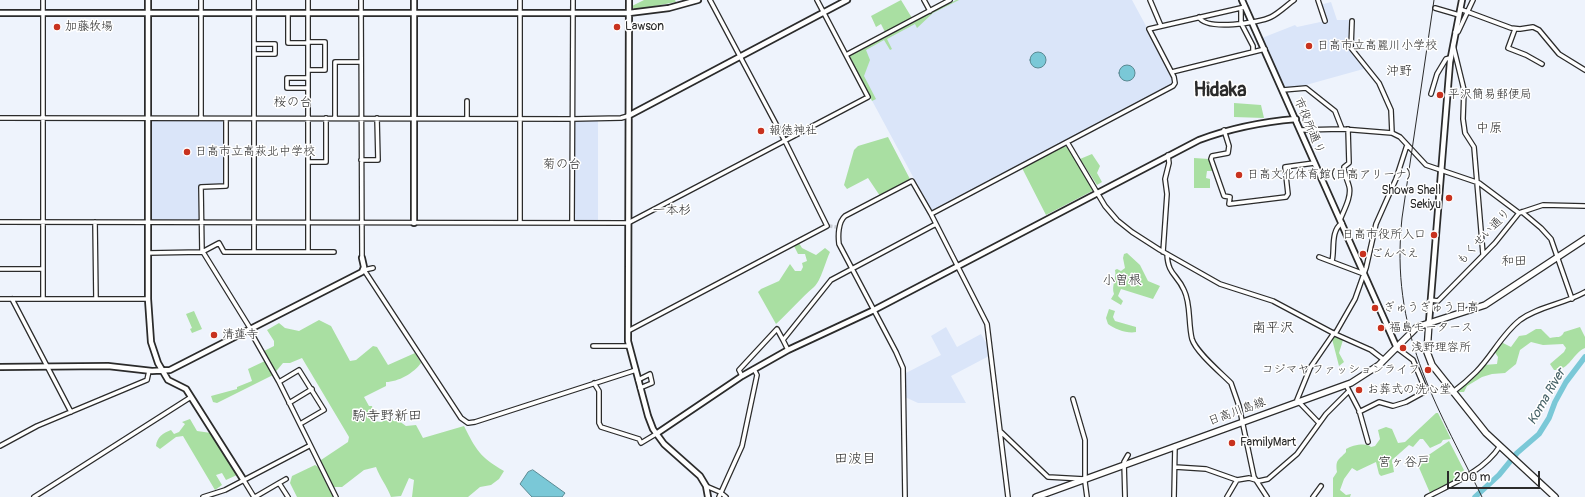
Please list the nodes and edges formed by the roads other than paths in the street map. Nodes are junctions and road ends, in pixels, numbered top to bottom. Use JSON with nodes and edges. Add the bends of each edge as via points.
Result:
{"nodes":[{"id":1,"x":43,"y":0,"type":"edge"},
{"id":2,"x":148,"y":0,"type":"edge"},
{"id":3,"x":201,"y":0,"type":"edge"},
{"id":4,"x":254,"y":0,"type":"edge"},
{"id":5,"x":308,"y":0,"type":"edge"},
{"id":6,"x":360,"y":0,"type":"edge"},
{"id":7,"x":414,"y":0,"type":"edge"},
{"id":8,"x":520,"y":0,"type":"edge"},
{"id":9,"x":573,"y":0,"type":"edge"},
{"id":10,"x":629,"y":0,"type":"edge"},
{"id":11,"x":698,"y":0,"type":"edge"},
{"id":12,"x":710,"y":0,"type":"edge"},
{"id":13,"x":817,"y":0,"type":"edge"},
{"id":14,"x":847,"y":0,"type":"edge"},
{"id":15,"x":924,"y":0,"type":"edge"},
{"id":16,"x":950,"y":0,"type":"edge"},
{"id":17,"x":1150,"y":0,"type":"edge"},
{"id":18,"x":1242,"y":0,"type":"edge"},
{"id":19,"x":1294,"y":0,"type":"edge"},
{"id":20,"x":1318,"y":0,"type":"edge"},
{"id":21,"x":1462,"y":0,"type":"edge"},
{"id":22,"x":1473,"y":0,"type":"edge"},
{"id":23,"x":1243,"y":7,"type":"junction"},
{"id":24,"x":1435,"y":8,"type":"dead end"},
{"id":25,"x":1460,"y":9,"type":"junction"},
{"id":26,"x":930,"y":11,"type":"junction"},
{"id":27,"x":824,"y":12,"type":"junction"},
{"id":28,"x":1467,"y":12,"type":"junction"},
{"id":29,"x":0,"y":13,"type":"edge"},
{"id":30,"x":43,"y":13,"type":"junction"},
{"id":31,"x":288,"y":13,"type":"junction"},
{"id":32,"x":629,"y":13,"type":"junction"},
{"id":33,"x":148,"y":14,"type":"junction"},
{"id":34,"x":201,"y":14,"type":"junction"},
{"id":35,"x":254,"y":14,"type":"junction"},
{"id":36,"x":308,"y":14,"type":"junction"},
{"id":37,"x":361,"y":14,"type":"junction"},
{"id":38,"x":414,"y":14,"type":"junction"},
{"id":39,"x":520,"y":14,"type":"junction"},
{"id":40,"x":573,"y":14,"type":"junction"},
{"id":41,"x":1459,"y":15,"type":"junction"},
{"id":42,"x":1199,"y":17,"type":"junction"},
{"id":43,"x":1352,"y":20,"type":"dead end"},
{"id":44,"x":1325,"y":21,"type":"dead end"},
{"id":45,"x":1241,"y":23,"type":"junction"},
{"id":46,"x":1254,"y":23,"type":"junction"},
{"id":47,"x":1161,"y":26,"type":"junction"},
{"id":48,"x":1515,"y":29,"type":"junction"},
{"id":49,"x":1455,"y":32,"type":"junction"},
{"id":50,"x":308,"y":43,"type":"junction"},
{"id":51,"x":254,"y":44,"type":"junction"},
{"id":52,"x":1453,"y":45,"type":"junction"},
{"id":53,"x":1265,"y":48,"type":"junction"},
{"id":54,"x":1253,"y":52,"type":"junction"},
{"id":55,"x":254,"y":54,"type":"junction"},
{"id":56,"x":846,"y":55,"type":"junction"},
{"id":57,"x":740,"y":56,"type":"junction"},
{"id":58,"x":1450,"y":58,"type":"junction"},
{"id":59,"x":360,"y":62,"type":"junction"},
{"id":60,"x":1542,"y":64,"type":"dead end"},
{"id":61,"x":308,"y":70,"type":"junction"},
{"id":62,"x":1585,"y":70,"type":"edge"},
{"id":63,"x":1172,"y":72,"type":"junction"},
{"id":64,"x":307,"y":78,"type":"junction"},
{"id":65,"x":307,"y":88,"type":"junction"},
{"id":66,"x":1283,"y":90,"type":"junction"},
{"id":67,"x":1431,"y":94,"type":"dead end"},
{"id":68,"x":467,"y":101,"type":"dead end"},
{"id":69,"x":628,"y":116,"type":"junction"},
{"id":70,"x":0,"y":118,"type":"edge"},
{"id":71,"x":43,"y":118,"type":"junction"},
{"id":72,"x":148,"y":118,"type":"junction"},
{"id":73,"x":201,"y":118,"type":"junction"},
{"id":74,"x":254,"y":118,"type":"junction"},
{"id":75,"x":307,"y":118,"type":"junction"},
{"id":76,"x":326,"y":118,"type":"junction"},
{"id":77,"x":335,"y":118,"type":"junction"},
{"id":78,"x":361,"y":118,"type":"junction"},
{"id":79,"x":377,"y":118,"type":"junction"},
{"id":80,"x":414,"y":118,"type":"junction"},
{"id":81,"x":467,"y":118,"type":"junction"},
{"id":82,"x":520,"y":118,"type":"junction"},
{"id":83,"x":226,"y":119,"type":"junction"},
{"id":84,"x":573,"y":119,"type":"junction"},
{"id":85,"x":1296,"y":119,"type":"junction"},
{"id":86,"x":1342,"y":129,"type":"junction"},
{"id":87,"x":1348,"y":129,"type":"junction"},
{"id":88,"x":1224,"y":130,"type":"junction"},
{"id":89,"x":1300,"y":130,"type":"junction"},
{"id":90,"x":1392,"y":133,"type":"junction"},
{"id":91,"x":785,"y":140,"type":"junction"},
{"id":92,"x":1067,"y":142,"type":"junction"},
{"id":93,"x":1407,"y":145,"type":"junction"},
{"id":94,"x":1168,"y":155,"type":"junction"},
{"id":95,"x":361,"y":160,"type":"junction"},
{"id":96,"x":308,"y":162,"type":"junction"},
{"id":97,"x":1314,"y":162,"type":"junction"},
{"id":98,"x":1441,"y":170,"type":"junction"},
{"id":99,"x":1478,"y":183,"type":"junction"},
{"id":100,"x":1097,"y":192,"type":"junction"},
{"id":101,"x":1585,"y":206,"type":"edge"},
{"id":102,"x":1520,"y":213,"type":"junction"},
{"id":103,"x":931,"y":214,"type":"junction"},
{"id":104,"x":0,"y":222,"type":"edge"},
{"id":105,"x":42,"y":222,"type":"junction"},
{"id":106,"x":95,"y":222,"type":"junction"},
{"id":107,"x":148,"y":222,"type":"junction"},
{"id":108,"x":201,"y":222,"type":"junction"},
{"id":109,"x":254,"y":222,"type":"junction"},
{"id":110,"x":308,"y":222,"type":"junction"},
{"id":111,"x":361,"y":222,"type":"junction"},
{"id":112,"x":520,"y":222,"type":"junction"},
{"id":113,"x":572,"y":222,"type":"junction"},
{"id":114,"x":1341,"y":222,"type":"junction"},
{"id":115,"x":414,"y":223,"type":"junction"},
{"id":116,"x":628,"y":223,"type":"junction"},
{"id":117,"x":936,"y":224,"type":"junction"},
{"id":118,"x":1585,"y":239,"type":"edge"},
{"id":119,"x":203,"y":252,"type":"junction"},
{"id":120,"x":254,"y":252,"type":"junction"},
{"id":121,"x":308,"y":252,"type":"junction"},
{"id":122,"x":334,"y":252,"type":"dead end"},
{"id":123,"x":148,"y":253,"type":"junction"},
{"id":124,"x":1165,"y":253,"type":"junction"},
{"id":125,"x":1483,"y":254,"type":"junction"},
{"id":126,"x":1319,"y":257,"type":"dead end"},
{"id":127,"x":1557,"y":257,"type":"junction"},
{"id":128,"x":362,"y":258,"type":"joint"},
{"id":129,"x":1332,"y":261,"type":"junction"},
{"id":130,"x":958,"y":265,"type":"junction"},
{"id":131,"x":373,"y":268,"type":"dead end"},
{"id":132,"x":852,"y":268,"type":"junction"},
{"id":133,"x":0,"y":269,"type":"edge"},
{"id":134,"x":43,"y":269,"type":"junction"},
{"id":135,"x":364,"y":270,"type":"junction"},
{"id":136,"x":1364,"y":274,"type":"junction"},
{"id":137,"x":1585,"y":292,"type":"edge"},
{"id":138,"x":12,"y":298,"type":"junction"},
{"id":139,"x":0,"y":299,"type":"edge"},
{"id":140,"x":43,"y":299,"type":"junction"},
{"id":141,"x":96,"y":299,"type":"junction"},
{"id":142,"x":148,"y":299,"type":"junction"},
{"id":143,"x":1572,"y":299,"type":"junction"},
{"id":144,"x":1431,"y":300,"type":"junction"},
{"id":145,"x":874,"y":310,"type":"junction"},
{"id":146,"x":1429,"y":322,"type":"junction"},
{"id":147,"x":249,"y":329,"type":"junction"},
{"id":148,"x":628,"y":331,"type":"junction"},
{"id":149,"x":1334,"y":334,"type":"junction"},
{"id":150,"x":783,"y":340,"type":"junction"},
{"id":151,"x":593,"y":346,"type":"dead end"},
{"id":152,"x":628,"y":346,"type":"junction"},
{"id":153,"x":1397,"y":348,"type":"junction"},
{"id":154,"x":788,"y":350,"type":"junction"},
{"id":155,"x":1384,"y":360,"type":"junction"},
{"id":156,"x":158,"y":363,"type":"junction"},
{"id":157,"x":0,"y":367,"type":"edge"},
{"id":158,"x":47,"y":367,"type":"junction"},
{"id":159,"x":754,"y":369,"type":"junction"},
{"id":160,"x":636,"y":370,"type":"junction"},
{"id":161,"x":150,"y":371,"type":"junction"},
{"id":162,"x":163,"y":371,"type":"junction"},
{"id":163,"x":742,"y":376,"type":"junction"},
{"id":164,"x":638,"y":380,"type":"junction"},
{"id":165,"x":279,"y":382,"type":"junction"},
{"id":166,"x":594,"y":383,"type":"junction"},
{"id":167,"x":1346,"y":385,"type":"junction"},
{"id":168,"x":640,"y":388,"type":"junction"},
{"id":169,"x":312,"y":389,"type":"junction"},
{"id":170,"x":1348,"y":392,"type":"junction"},
{"id":171,"x":1453,"y":392,"type":"junction"},
{"id":172,"x":191,"y":397,"type":"junction"},
{"id":173,"x":1073,"y":399,"type":"dead end"},
{"id":174,"x":1298,"y":402,"type":"junction"},
{"id":175,"x":289,"y":403,"type":"junction"},
{"id":176,"x":71,"y":412,"type":"junction"},
{"id":177,"x":1360,"y":412,"type":"junction"},
{"id":178,"x":1243,"y":422,"type":"junction"},
{"id":179,"x":1320,"y":423,"type":"junction"},
{"id":180,"x":300,"y":424,"type":"junction"},
{"id":181,"x":1000,"y":431,"type":"junction"},
{"id":182,"x":656,"y":434,"type":"junction"},
{"id":183,"x":1368,"y":442,"type":"dead end"},
{"id":184,"x":0,"y":446,"type":"edge"},
{"id":185,"x":309,"y":446,"type":"junction"},
{"id":186,"x":1176,"y":446,"type":"junction"},
{"id":187,"x":1501,"y":447,"type":"junction"},
{"id":188,"x":1128,"y":455,"type":"dead end"},
{"id":189,"x":1124,"y":465,"type":"junction"},
{"id":190,"x":1175,"y":467,"type":"junction"},
{"id":191,"x":243,"y":479,"type":"junction"},
{"id":192,"x":286,"y":479,"type":"dead end"},
{"id":193,"x":1085,"y":479,"type":"junction"},
{"id":194,"x":1237,"y":480,"type":"junction"},
{"id":195,"x":1256,"y":480,"type":"junction"},
{"id":196,"x":279,"y":483,"type":"junction"},
{"id":197,"x":706,"y":486,"type":"junction"},
{"id":198,"x":1322,"y":486,"type":"dead end"},
{"id":199,"x":720,"y":492,"type":"junction"},
{"id":200,"x":34,"y":497,"type":"edge"},
{"id":201,"x":203,"y":497,"type":"edge"},
{"id":202,"x":255,"y":497,"type":"edge"},
{"id":203,"x":288,"y":497,"type":"edge"},
{"id":204,"x":336,"y":497,"type":"edge"},
{"id":205,"x":708,"y":497,"type":"edge"},
{"id":206,"x":719,"y":497,"type":"edge"},
{"id":207,"x":726,"y":497,"type":"edge"},
{"id":208,"x":905,"y":497,"type":"edge"},
{"id":209,"x":1008,"y":497,"type":"edge"},
{"id":210,"x":1036,"y":497,"type":"edge"},
{"id":211,"x":1087,"y":497,"type":"edge"},
{"id":212,"x":1125,"y":497,"type":"edge"},
{"id":213,"x":1174,"y":497,"type":"edge"},
{"id":214,"x":1227,"y":497,"type":"edge"},
{"id":215,"x":1267,"y":497,"type":"edge"},
{"id":216,"x":1313,"y":497,"type":"edge"},
{"id":217,"x":1427,"y":497,"type":"edge"},
{"id":218,"x":1555,"y":497,"type":"edge"}],
"edges":[{"from":1,"to":30,"type":"street"},
{"from":2,"to":33,"type":"street"},
{"from":3,"to":34,"type":"street"},
{"from":4,"to":35,"type":"street"},
{"from":5,"to":36,"type":"street"},
{"from":6,"to":37,"type":"street"},
{"from":7,"to":38,"type":"street"},
{"from":8,"to":39,"type":"street"},
{"from":9,"to":40,"type":"street"},
{"from":10,"to":32,"type":"street"},
{"from":11,"to":32,"type":"street","via":[[669,8]]},
{"from":12,"to":57,"type":"street"},
{"from":13,"to":27,"type":"street"},
{"from":14,"to":27,"type":"street"},
{"from":15,"to":26,"type":"street"},
{"from":16,"to":26,"type":"street"},
{"from":17,"to":47,"type":"street"},
{"from":18,"to":23,"type":"street","name":"市役所通り"},
{"from":19,"to":46,"type":"street","via":[[1272,17]]},
{"from":20,"to":44,"type":"street"},
{"from":21,"to":25,"type":"street"},
{"from":22,"to":28,"type":"street"},
{"from":23,"to":42,"type":"street"},
{"from":23,"to":45,"type":"street"},
{"from":23,"to":46,"type":"street","name":"市役所通り"},
{"from":24,"to":41,"type":"street"},
{"from":25,"to":28,"type":"street"},
{"from":25,"to":41,"type":"street"},
{"from":26,"to":56,"type":"street"},
{"from":27,"to":56,"type":"street"},
{"from":27,"to":57,"type":"street"},
{"from":28,"to":48,"type":"street"},
{"from":28,"to":49,"type":"street","via":[[1458,32]]},
{"from":29,"to":30,"type":"street"},
{"from":30,"to":33,"type":"street"},
{"from":30,"to":71,"type":"street"},
{"from":31,"to":35,"type":"street"},
{"from":31,"to":36,"type":"street"},
{"from":31,"to":50,"type":"street","via":[[288,43]]},
{"from":32,"to":40,"type":"street"},
{"from":32,"to":69,"type":"street"},
{"from":33,"to":34,"type":"street"},
{"from":33,"to":72,"type":"street"},
{"from":34,"to":35,"type":"street"},
{"from":34,"to":73,"type":"street"},
{"from":35,"to":51,"type":"street"},
{"from":36,"to":37,"type":"street"},
{"from":36,"to":50,"type":"street"},
{"from":37,"to":38,"type":"street"},
{"from":37,"to":59,"type":"street"},
{"from":38,"to":39,"type":"street"},
{"from":38,"to":80,"type":"street"},
{"from":39,"to":40,"type":"street"},
{"from":39,"to":82,"type":"street"},
{"from":40,"to":84,"type":"street"},
{"from":41,"to":49,"type":"street"},
{"from":42,"to":45,"type":"street","via":[[1206,24]]},
{"from":42,"to":47,"type":"street"},
{"from":43,"to":90,"type":"street","via":[[1351,48],[1379,83],[1388,102]]},
{"from":45,"to":46,"type":"street"},
{"from":45,"to":54,"type":"street"},
{"from":46,"to":53,"type":"street","name":"市役所通り"},
{"from":47,"to":63,"type":"street","via":[[1149,29]]},
{"from":48,"to":60,"type":"street","via":[[1508,48]]},
{"from":48,"to":62,"type":"street","via":[[1539,30],[1559,54]]},
{"from":49,"to":52,"type":"street"},
{"from":50,"to":61,"type":"street"},
{"from":50,"to":61,"type":"street","via":[[326,42],[325,70]]},
{"from":51,"to":55,"type":"street"},
{"from":51,"to":55,"type":"street","via":[[275,44],[275,54]]},
{"from":52,"to":58,"type":"street"},
{"from":52,"to":99,"type":"street","via":[[1464,90],[1465,133],[1474,145]]},
{"from":53,"to":54,"type":"street"},
{"from":53,"to":66,"type":"street","name":"市役所通り"},
{"from":54,"to":63,"type":"street"},
{"from":55,"to":74,"type":"street"},
{"from":56,"to":91,"type":"street","via":[[868,97]]},
{"from":57,"to":69,"type":"street"},
{"from":57,"to":91,"type":"street"},
{"from":58,"to":67,"type":"street","via":[[1446,59],[1437,74]]},
{"from":58,"to":98,"type":"street"},
{"from":59,"to":77,"type":"street","via":[[335,62]]},
{"from":59,"to":78,"type":"street"},
{"from":61,"to":64,"type":"street"},
{"from":63,"to":92,"type":"street","via":[[1176,83],[1174,86]]},
{"from":64,"to":65,"type":"street"},
{"from":64,"to":65,"type":"street","via":[[287,78],[287,88]]},
{"from":65,"to":75,"type":"street"},
{"from":66,"to":85,"type":"street","name":"市役所通り"},
{"from":66,"to":86,"type":"street","via":[[1306,88],[1335,111]]},
{"from":68,"to":81,"type":"street"},
{"from":69,"to":84,"type":"street"},
{"from":69,"to":116,"type":"street"},
{"from":70,"to":71,"type":"street"},
{"from":71,"to":72,"type":"street"},
{"from":71,"to":105,"type":"street"},
{"from":72,"to":73,"type":"street"},
{"from":72,"to":107,"type":"street"},
{"from":73,"to":83,"type":"street"},
{"from":74,"to":75,"type":"street"},
{"from":74,"to":83,"type":"street"},
{"from":74,"to":109,"type":"street"},
{"from":75,"to":76,"type":"street"},
{"from":75,"to":96,"type":"street"},
{"from":76,"to":77,"type":"street"},
{"from":76,"to":96,"type":"street","via":[[326,162]]},
{"from":77,"to":78,"type":"street"},
{"from":78,"to":79,"type":"street"},
{"from":78,"to":95,"type":"street"},
{"from":79,"to":80,"type":"street"},
{"from":79,"to":95,"type":"street","via":[[378,160]]},
{"from":80,"to":81,"type":"street"},
{"from":80,"to":115,"type":"street"},
{"from":81,"to":82,"type":"street"},
{"from":82,"to":84,"type":"street"},
{"from":82,"to":112,"type":"street"},
{"from":83,"to":108,"type":"street","via":[[226,186],[202,186]]},
{"from":84,"to":113,"type":"street"},
{"from":85,"to":88,"type":"street","via":[[1265,121]]},
{"from":85,"to":89,"type":"street","name":"市役所通り"},
{"from":86,"to":87,"type":"street"},
{"from":86,"to":89,"type":"street"},
{"from":87,"to":90,"type":"street"},
{"from":87,"to":114,"type":"street","via":[[1349,163],[1344,167],[1344,171],[1349,194]]},
{"from":88,"to":94,"type":"street"},
{"from":88,"to":97,"type":"street","via":[[1229,146],[1228,153],[1212,156],[1211,159],[1224,196],[1230,197],[1229,204],[1286,197],[1286,168]]},
{"from":89,"to":97,"type":"street","name":"市役所通り"},
{"from":90,"to":93,"type":"street"},
{"from":91,"to":116,"type":"street"},
{"from":91,"to":148,"type":"street","via":[[828,226]]},
{"from":92,"to":100,"type":"street"},
{"from":92,"to":103,"type":"street"},
{"from":93,"to":98,"type":"street","via":[[1426,165]]},
{"from":93,"to":136,"type":"street","via":[[1396,179],[1376,224]]},
{"from":94,"to":100,"type":"street"},
{"from":94,"to":124,"type":"street","via":[[1165,179]]},
{"from":95,"to":111,"type":"street"},
{"from":96,"to":110,"type":"street"},
{"from":97,"to":114,"type":"street","name":"市役所通り"},
{"from":98,"to":99,"type":"street"},
{"from":98,"to":144,"type":"street"},
{"from":99,"to":102,"type":"street"},
{"from":99,"to":125,"type":"street"},
{"from":100,"to":124,"type":"street","via":[[1124,227]]},
{"from":100,"to":130,"type":"street"},
{"from":101,"to":102,"type":"street","name":"もくせい通り","via":[[1543,205]]},
{"from":102,"to":125,"type":"street","name":"もくせい通り"},
{"from":102,"to":127,"type":"street","via":[[1546,232]]},
{"from":103,"to":117,"type":"street"},
{"from":103,"to":132,"type":"street","via":[[912,182],[846,216],[838,227],[839,244]]},
{"from":104,"to":105,"type":"street"},
{"from":105,"to":106,"type":"street"},
{"from":105,"to":134,"type":"street"},
{"from":106,"to":107,"type":"street"},
{"from":106,"to":141,"type":"street"},
{"from":107,"to":108,"type":"street"},
{"from":107,"to":123,"type":"street"},
{"from":108,"to":109,"type":"street"},
{"from":108,"to":119,"type":"street"},
{"from":109,"to":110,"type":"street"},
{"from":109,"to":120,"type":"street"},
{"from":110,"to":111,"type":"street"},
{"from":110,"to":121,"type":"street"},
{"from":111,"to":115,"type":"street"},
{"from":111,"to":128,"type":"street"},
{"from":112,"to":113,"type":"street"},
{"from":112,"to":115,"type":"street"},
{"from":113,"to":116,"type":"street"},
{"from":114,"to":129,"type":"street","via":[[1334,236]]},
{"from":114,"to":136,"type":"street","name":"市役所通り"},
{"from":116,"to":148,"type":"street"},
{"from":117,"to":130,"type":"street"},
{"from":117,"to":132,"type":"street"},
{"from":118,"to":127,"type":"main road","name":"日高川島線"},
{"from":119,"to":120,"type":"street","via":[[219,243],[224,252]]},
{"from":119,"to":123,"type":"street"},
{"from":119,"to":147,"type":"street"},
{"from":120,"to":121,"type":"street"},
{"from":121,"to":122,"type":"street"},
{"from":123,"to":142,"type":"street"},
{"from":124,"to":149,"type":"street","via":[[1220,284],[1273,301]]},
{"from":124,"to":178,"type":"street","via":[[1168,266],[1185,294],[1194,344],[1230,383]]},
{"from":125,"to":144,"type":"street","name":"もくせい通り","via":[[1438,301]]},
{"from":126,"to":129,"type":"street"},
{"from":127,"to":143,"type":"street"},
{"from":127,"to":146,"type":"main road","name":"日高川島線","via":[[1485,304]]},
{"from":128,"to":135,"type":"street"},
{"from":129,"to":136,"type":"street"},
{"from":130,"to":145,"type":"street"},
{"from":130,"to":181,"type":"street","via":[[987,324]]},
{"from":131,"to":135,"type":"street"},
{"from":132,"to":145,"type":"street"},
{"from":132,"to":150,"type":"street","via":[[827,283]]},
{"from":133,"to":134,"type":"street"},
{"from":134,"to":140,"type":"street"},
{"from":135,"to":147,"type":"street"},
{"from":135,"to":166,"type":"street","via":[[466,422],[475,422]]},
{"from":136,"to":149,"type":"street","via":[[1355,299]]},
{"from":136,"to":153,"type":"street","name":"市役所通り"},
{"from":137,"to":143,"type":"street"},
{"from":138,"to":139,"type":"street"},
{"from":138,"to":140,"type":"street"},
{"from":138,"to":158,"type":"street"},
{"from":140,"to":141,"type":"street"},
{"from":141,"to":142,"type":"street"},
{"from":142,"to":156,"type":"street","via":[[151,342]]},
{"from":143,"to":171,"type":"street","via":[[1534,312],[1514,325],[1476,372]]},
{"from":144,"to":146,"type":"street"},
{"from":145,"to":154,"type":"street"},
{"from":145,"to":208,"type":"street","via":[[903,368]]},
{"from":146,"to":153,"type":"main road","name":"日高川島線","via":[[1417,327]]},
{"from":146,"to":171,"type":"main road","via":[[1426,344],[1428,359]]},
{"from":147,"to":162,"type":"street","via":[[178,367]]},
{"from":147,"to":165,"type":"street"},
{"from":148,"to":152,"type":"street"},
{"from":149,"to":155,"type":"street","via":[[1371,350]]},
{"from":149,"to":174,"type":"street","via":[[1310,368]]},
{"from":150,"to":154,"type":"street"},
{"from":150,"to":163,"type":"street","via":[[777,329],[739,370]]},
{"from":151,"to":152,"type":"street"},
{"from":152,"to":160,"type":"street"},
{"from":153,"to":155,"type":"main road","name":"日高川島線"},
{"from":153,"to":177,"type":"street","via":[[1413,360],[1426,392],[1392,406],[1380,402]]},
{"from":154,"to":159,"type":"street"},
{"from":155,"to":167,"type":"main road","name":"日高川島線","via":[[1362,377]]},
{"from":156,"to":161,"type":"street"},
{"from":156,"to":162,"type":"street"},
{"from":157,"to":158,"type":"street"},
{"from":158,"to":161,"type":"street","via":[[108,366]]},
{"from":158,"to":176,"type":"street"},
{"from":159,"to":163,"type":"street"},
{"from":159,"to":199,"type":"street","via":[[757,375],[746,434]]},
{"from":160,"to":164,"type":"street"},
{"from":160,"to":166,"type":"street"},
{"from":161,"to":162,"type":"street"},
{"from":161,"to":176,"type":"street","via":[[147,380]]},
{"from":162,"to":172,"type":"street","via":[[168,380],[186,389]]},
{"from":163,"to":182,"type":"street"},
{"from":164,"to":168,"type":"street"},
{"from":164,"to":168,"type":"street","via":[[650,374],[652,383]]},
{"from":165,"to":169,"type":"street","via":[[300,370]]},
{"from":165,"to":175,"type":"street"},
{"from":166,"to":182,"type":"street","via":[[599,391],[601,427],[639,439],[641,443]]},
{"from":167,"to":170,"type":"street"},
{"from":167,"to":174,"type":"main road","name":"日高川島線"},
{"from":168,"to":182,"type":"street"},
{"from":169,"to":175,"type":"street"},
{"from":169,"to":180,"type":"street","via":[[324,410]]},
{"from":170,"to":177,"type":"street"},
{"from":170,"to":179,"type":"street"},
{"from":171,"to":187,"type":"main road","via":[[1486,433]]},
{"from":172,"to":191,"type":"street"},
{"from":172,"to":200,"type":"street"},
{"from":173,"to":193,"type":"street","via":[[1085,440]]},
{"from":174,"to":178,"type":"main road","name":"日高川島線"},
{"from":174,"to":179,"type":"street"},
{"from":175,"to":180,"type":"street"},
{"from":176,"to":184,"type":"street","via":[[37,426]]},
{"from":177,"to":183,"type":"street"},
{"from":178,"to":186,"type":"main road","name":"日高川島線"},
{"from":178,"to":195,"type":"street"},
{"from":179,"to":195,"type":"street","via":[[1297,454],[1274,475],[1263,481]]},
{"from":180,"to":185,"type":"street"},
{"from":181,"to":193,"type":"street","via":[[1048,477]]},
{"from":181,"to":209,"type":"street"},
{"from":182,"to":197,"type":"street","via":[[700,476]]},
{"from":185,"to":191,"type":"street"},
{"from":185,"to":204,"type":"street"},
{"from":186,"to":189,"type":"main road","name":"日高川島線"},
{"from":186,"to":190,"type":"street"},
{"from":187,"to":217,"type":"street","via":[[1479,467]]},
{"from":187,"to":218,"type":"main road"},
{"from":188,"to":189,"type":"street"},
{"from":189,"to":193,"type":"main road","name":"日高川島線"},
{"from":189,"to":212,"type":"street"},
{"from":190,"to":194,"type":"street","via":[[1206,469]]},
{"from":190,"to":213,"type":"street"},
{"from":191,"to":201,"type":"street","via":[[225,490]]},
{"from":191,"to":202,"type":"street"},
{"from":192,"to":196,"type":"street"},
{"from":193,"to":210,"type":"main road","name":"日高川島線"},
{"from":193,"to":211,"type":"street"},
{"from":194,"to":195,"type":"street"},
{"from":194,"to":214,"type":"street"},
{"from":195,"to":215,"type":"street"},
{"from":196,"to":202,"type":"street"},
{"from":196,"to":203,"type":"street"},
{"from":197,"to":199,"type":"street"},
{"from":197,"to":205,"type":"street"},
{"from":198,"to":216,"type":"street"},
{"from":199,"to":206,"type":"street"},
{"from":199,"to":207,"type":"street"}]}
